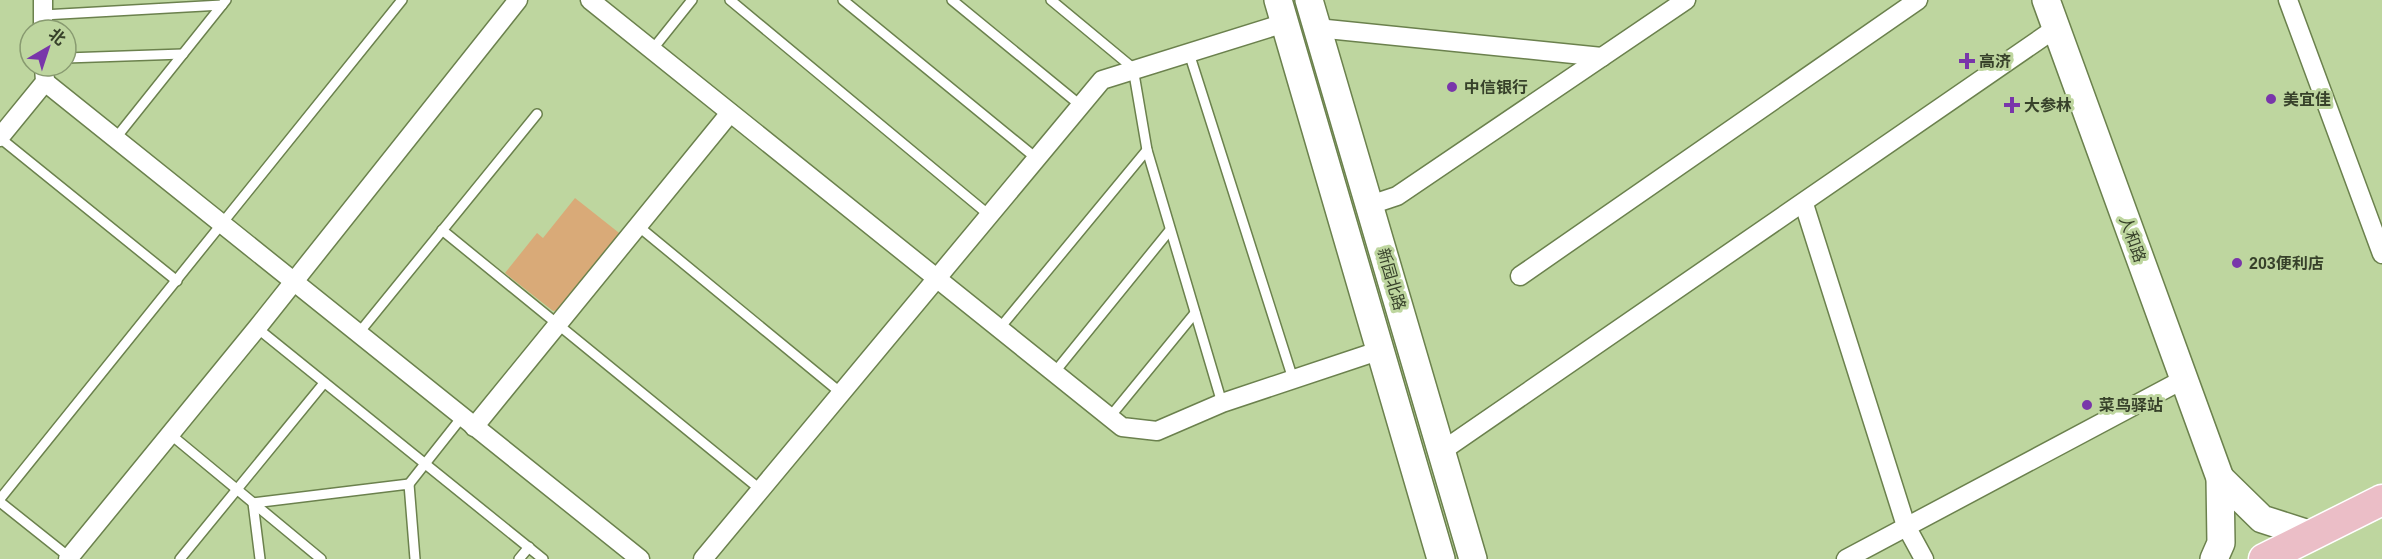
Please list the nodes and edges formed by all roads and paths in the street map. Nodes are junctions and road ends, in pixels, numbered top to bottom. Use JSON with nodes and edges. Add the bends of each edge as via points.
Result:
{"nodes":[{"id":1,"x":402,"y":0,"type":"edge"},
{"id":2,"x":518,"y":0,"type":"edge"},
{"id":3,"x":590,"y":0,"type":"edge"},
{"id":4,"x":692,"y":0,"type":"edge"},
{"id":5,"x":730,"y":0,"type":"edge"},
{"id":6,"x":843,"y":0,"type":"edge"},
{"id":7,"x":952,"y":0,"type":"edge"},
{"id":8,"x":1051,"y":0,"type":"edge"},
{"id":9,"x":1309,"y":0,"type":"edge"},
{"id":10,"x":1686,"y":0,"type":"edge"},
{"id":11,"x":1918,"y":0,"type":"edge"},
{"id":12,"x":2046,"y":0,"type":"edge"},
{"id":13,"x":2288,"y":0,"type":"edge"},
{"id":14,"x":224,"y":3,"type":"edge"},
{"id":15,"x":1282,"y":11,"type":"edge"},
{"id":16,"x":43,"y":15,"type":"edge"},
{"id":17,"x":1317,"y":28,"type":"junction"},
{"id":18,"x":2056,"y":28,"type":"junction"},
{"id":19,"x":652,"y":50,"type":"junction"},
{"id":20,"x":1190,"y":53,"type":"junction"},
{"id":21,"x":183,"y":54,"type":"junction"},
{"id":22,"x":1602,"y":57,"type":"junction"},
{"id":23,"x":78,"y":58,"type":"edge"},
{"id":24,"x":1133,"y":68,"type":"junction"},
{"id":25,"x":42,"y":78,"type":"edge"},
{"id":26,"x":49,"y":78,"type":"edge"},
{"id":27,"x":1080,"y":105,"type":"junction"},
{"id":28,"x":730,"y":113,"type":"junction"},
{"id":29,"x":537,"y":114,"type":"dead end"},
{"id":30,"x":2,"y":132,"type":"edge"},
{"id":31,"x":115,"y":139,"type":"junction"},
{"id":32,"x":1146,"y":150,"type":"junction"},
{"id":33,"x":1036,"y":158,"type":"junction"},
{"id":34,"x":1804,"y":204,"type":"junction"},
{"id":35,"x":1370,"y":205,"type":"junction"},
{"id":36,"x":989,"y":215,"type":"junction"},
{"id":37,"x":222,"y":225,"type":"junction"},
{"id":38,"x":638,"y":226,"type":"junction"},
{"id":39,"x":442,"y":230,"type":"junction"},
{"id":40,"x":1170,"y":230,"type":"junction"},
{"id":41,"x":2382,"y":254,"type":"edge"},
{"id":42,"x":1520,"y":276,"type":"dead end"},
{"id":43,"x":936,"y":279,"type":"junction"},
{"id":44,"x":177,"y":281,"type":"junction"},
{"id":45,"x":294,"y":282,"type":"junction"},
{"id":46,"x":1195,"y":313,"type":"junction"},
{"id":47,"x":557,"y":325,"type":"junction"},
{"id":48,"x":256,"y":328,"type":"junction"},
{"id":49,"x":999,"y":329,"type":"junction"},
{"id":50,"x":358,"y":334,"type":"junction"},
{"id":51,"x":1378,"y":351,"type":"junction"},
{"id":52,"x":1054,"y":374,"type":"junction"},
{"id":53,"x":1293,"y":379,"type":"junction"},
{"id":54,"x":2184,"y":379,"type":"junction"},
{"id":55,"x":324,"y":383,"type":"junction"},
{"id":56,"x":842,"y":393,"type":"junction"},
{"id":57,"x":1222,"y":404,"type":"junction"},
{"id":58,"x":1109,"y":418,"type":"junction"},
{"id":59,"x":468,"y":422,"type":"junction"},
{"id":60,"x":170,"y":434,"type":"junction"},
{"id":61,"x":1443,"y":451,"type":"junction"},
{"id":62,"x":425,"y":463,"type":"junction"},
{"id":63,"x":2220,"y":478,"type":"junction"},
{"id":64,"x":408,"y":484,"type":"junction"},
{"id":65,"x":237,"y":489,"type":"junction"},
{"id":66,"x":761,"y":490,"type":"junction"},
{"id":67,"x":0,"y":500,"type":"edge"},
{"id":68,"x":2382,"y":500,"type":"edge"},
{"id":69,"x":253,"y":503,"type":"junction"},
{"id":70,"x":1906,"y":526,"type":"junction"},
{"id":71,"x":2312,"y":536,"type":"junction"},
{"id":72,"x":529,"y":547,"type":"junction"},
{"id":73,"x":68,"y":558,"type":"edge"},
{"id":74,"x":180,"y":559,"type":"edge"},
{"id":75,"x":260,"y":559,"type":"edge"},
{"id":76,"x":321,"y":559,"type":"edge"},
{"id":77,"x":415,"y":559,"type":"edge"},
{"id":78,"x":519,"y":559,"type":"edge"},
{"id":79,"x":543,"y":559,"type":"edge"},
{"id":80,"x":640,"y":559,"type":"edge"},
{"id":81,"x":704,"y":559,"type":"edge"},
{"id":82,"x":1441,"y":559,"type":"edge"},
{"id":83,"x":1473,"y":559,"type":"edge"},
{"id":84,"x":1846,"y":559,"type":"edge"},
{"id":85,"x":1924,"y":559,"type":"edge"},
{"id":86,"x":2214,"y":559,"type":"edge"},
{"id":87,"x":2264,"y":559,"type":"edge"}],
"edges":[{"from":1,"to":37,"type":"lane"},
{"from":2,"to":45,"type":"street"},
{"from":3,"to":19,"type":"street"},
{"from":4,"to":19,"type":"lane"},
{"from":5,"to":36,"type":"lane"},
{"from":6,"to":33,"type":"lane"},
{"from":7,"to":27,"type":"lane"},
{"from":8,"to":24,"type":"lane"},
{"from":9,"to":17,"type":"main road","name":"新园北路"},
{"from":10,"to":22,"type":"street"},
{"from":11,"to":42,"type":"street"},
{"from":12,"to":18,"type":"main road","name":"人和路"},
{"from":13,"to":41,"type":"street"},
{"from":14,"to":16,"type":"lane"},
{"from":14,"to":21,"type":"lane"},
{"from":15,"to":20,"type":"street"},
{"from":15,"to":51,"type":"main road","name":"新园北路"},
{"from":17,"to":22,"type":"street"},
{"from":17,"to":35,"type":"main road","name":"新园北路"},
{"from":18,"to":34,"type":"street"},
{"from":18,"to":54,"type":"main road","name":"人和路"},
{"from":19,"to":28,"type":"street"},
{"from":20,"to":24,"type":"street"},
{"from":20,"to":53,"type":"lane"},
{"from":21,"to":23,"type":"lane"},
{"from":21,"to":31,"type":"lane"},
{"from":22,"to":35,"type":"street","via":[[1397,196]]},
{"from":24,"to":27,"type":"street","via":[[1102,80]]},
{"from":24,"to":32,"type":"lane"},
{"from":25,"to":30,"type":"street"},
{"from":26,"to":31,"type":"street"},
{"from":27,"to":33,"type":"street"},
{"from":28,"to":38,"type":"street"},
{"from":28,"to":43,"type":"street"},
{"from":29,"to":39,"type":"lane"},
{"from":30,"to":44,"type":"lane"},
{"from":31,"to":37,"type":"street"},
{"from":32,"to":40,"type":"lane"},
{"from":32,"to":49,"type":"lane"},
{"from":33,"to":36,"type":"street"},
{"from":34,"to":61,"type":"street"},
{"from":34,"to":70,"type":"street"},
{"from":35,"to":61,"type":"main road","name":"新园北路"},
{"from":36,"to":43,"type":"street"},
{"from":37,"to":44,"type":"lane"},
{"from":37,"to":45,"type":"street"},
{"from":38,"to":47,"type":"street"},
{"from":38,"to":56,"type":"lane"},
{"from":39,"to":47,"type":"lane"},
{"from":39,"to":50,"type":"lane"},
{"from":40,"to":46,"type":"lane"},
{"from":40,"to":52,"type":"lane"},
{"from":43,"to":49,"type":"street"},
{"from":43,"to":56,"type":"street"},
{"from":44,"to":67,"type":"lane"},
{"from":45,"to":48,"type":"street"},
{"from":45,"to":50,"type":"street"},
{"from":46,"to":57,"type":"lane"},
{"from":46,"to":58,"type":"lane"},
{"from":47,"to":59,"type":"street"},
{"from":47,"to":66,"type":"lane"},
{"from":48,"to":55,"type":"lane"},
{"from":48,"to":60,"type":"street"},
{"from":49,"to":52,"type":"street"},
{"from":50,"to":59,"type":"street"},
{"from":51,"to":53,"type":"street"},
{"from":51,"to":82,"type":"main road","name":"新园北路"},
{"from":52,"to":58,"type":"street"},
{"from":53,"to":57,"type":"street"},
{"from":54,"to":63,"type":"main road","name":"人和路"},
{"from":54,"to":70,"type":"street"},
{"from":55,"to":62,"type":"lane"},
{"from":55,"to":65,"type":"lane"},
{"from":56,"to":66,"type":"street"},
{"from":57,"to":58,"type":"street","via":[[1157,431],[1122,427]]},
{"from":59,"to":62,"type":"lane"},
{"from":59,"to":80,"type":"street"},
{"from":60,"to":65,"type":"lane"},
{"from":60,"to":73,"type":"street"},
{"from":61,"to":83,"type":"main road","name":"新园北路"},
{"from":62,"to":64,"type":"lane"},
{"from":62,"to":72,"type":"lane"},
{"from":63,"to":71,"type":"main road","via":[[2262,519]]},
{"from":63,"to":86,"type":"main road","via":[[2221,543]]},
{"from":64,"to":69,"type":"lane"},
{"from":64,"to":77,"type":"lane"},
{"from":65,"to":69,"type":"lane"},
{"from":65,"to":74,"type":"lane"},
{"from":66,"to":81,"type":"street"},
{"from":67,"to":73,"type":"lane"},
{"from":68,"to":71,"type":"main road"},
{"from":69,"to":75,"type":"lane"},
{"from":69,"to":76,"type":"lane"},
{"from":70,"to":84,"type":"street"},
{"from":70,"to":85,"type":"street"},
{"from":71,"to":87,"type":"main road"},
{"from":72,"to":78,"type":"lane"},
{"from":72,"to":79,"type":"lane"}]}
